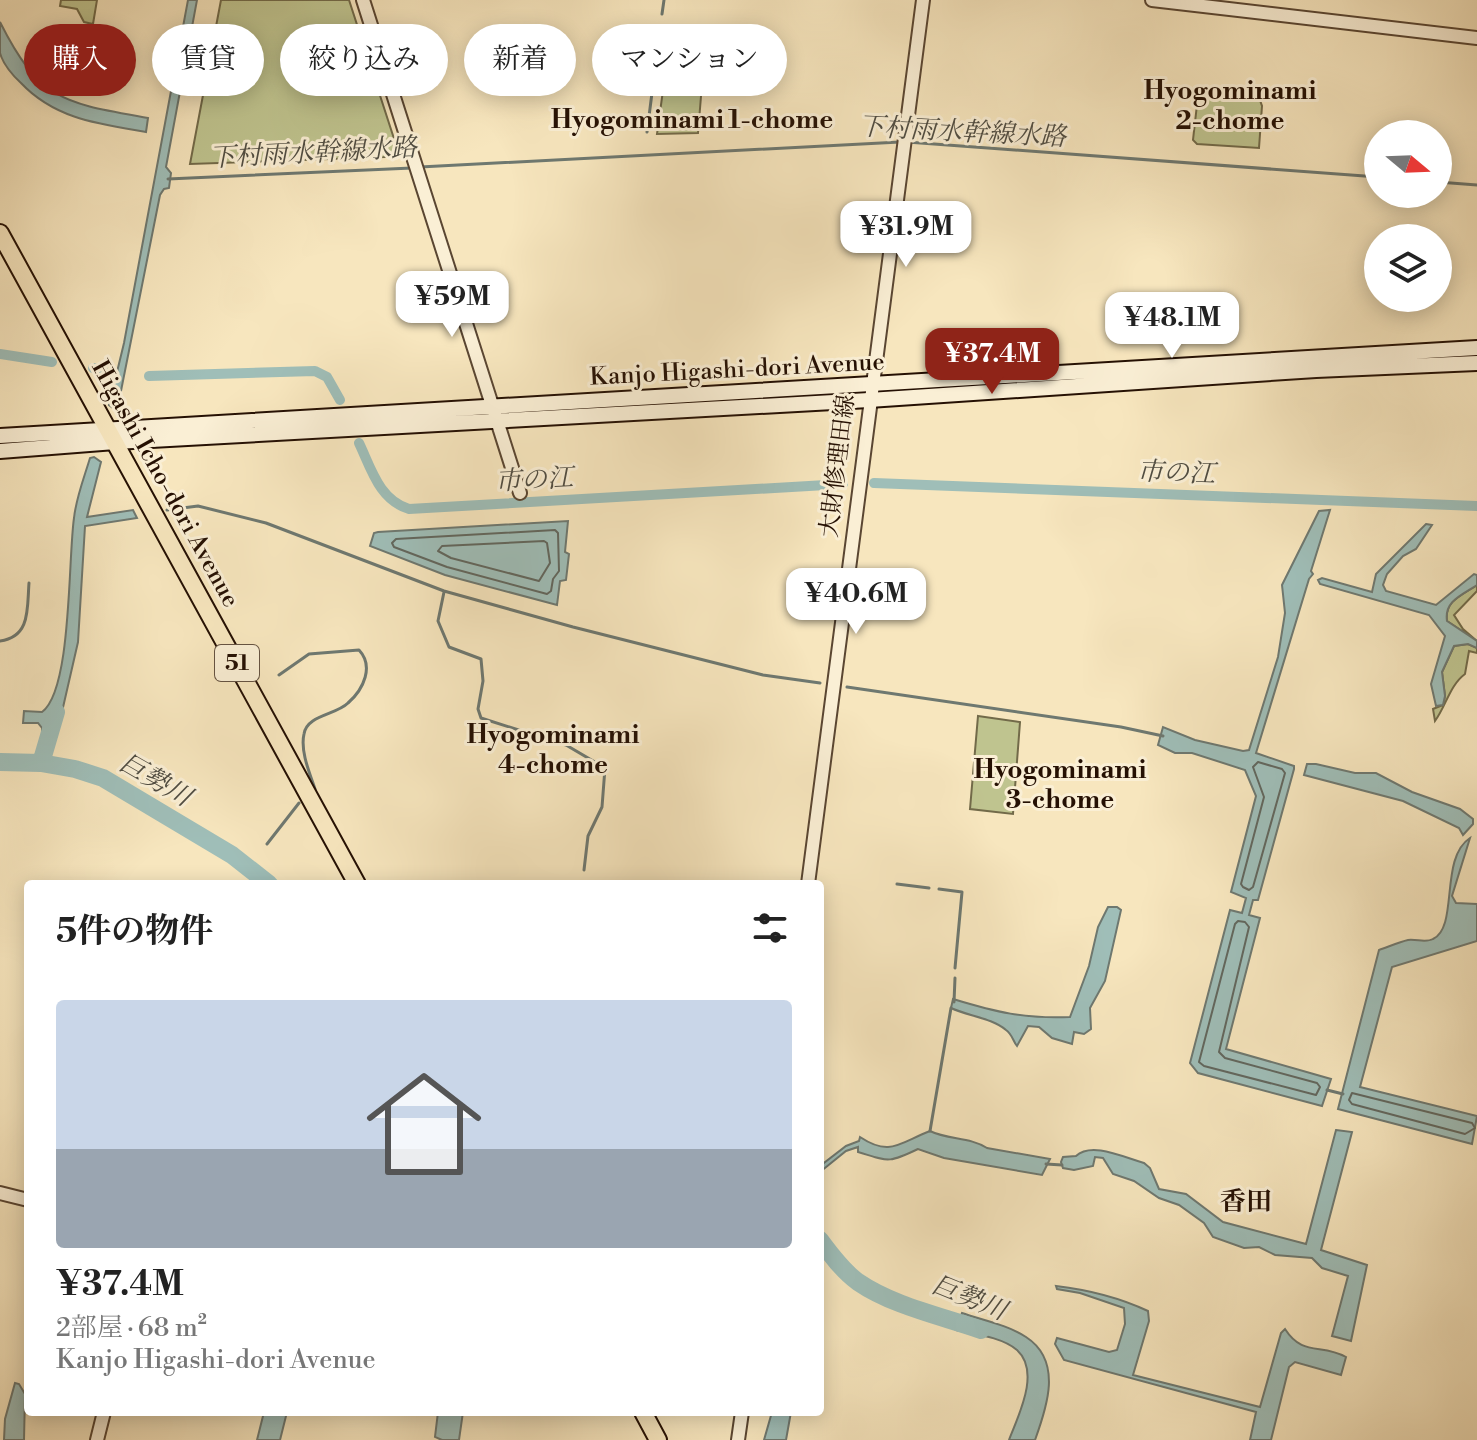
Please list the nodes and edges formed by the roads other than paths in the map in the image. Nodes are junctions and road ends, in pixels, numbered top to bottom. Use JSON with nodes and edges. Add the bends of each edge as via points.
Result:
{"nodes":[{"id":1,"x":363,"y":0,"type":"edge"},
{"id":2,"x":923,"y":0,"type":"edge"},
{"id":3,"x":1152,"y":0,"type":"edge"},
{"id":4,"x":1477,"y":38,"type":"edge"},
{"id":5,"x":0,"y":233,"type":"edge"},
{"id":6,"x":1477,"y":348,"type":"edge"},
{"id":7,"x":1477,"y":363,"type":"edge"},
{"id":8,"x":871,"y":383,"type":"junction"},
{"id":9,"x":869,"y":400,"type":"junction"},
{"id":10,"x":494,"y":414,"type":"junction"},
{"id":11,"x":0,"y":436,"type":"edge"},
{"id":12,"x":112,"y":437,"type":"junction"},
{"id":13,"x":0,"y":451,"type":"edge"},
{"id":14,"x":520,"y":493,"type":"dead end"},
{"id":15,"x":355,"y":880,"type":"edge"},
{"id":16,"x":809,"y":880,"type":"edge"},
{"id":17,"x":0,"y":1193,"type":"edge"},
{"id":18,"x":24,"y":1199,"type":"edge"},
{"id":19,"x":103,"y":1416,"type":"edge"},
{"id":20,"x":645,"y":1416,"type":"edge"},
{"id":21,"x":741,"y":1416,"type":"edge"},
{"id":22,"x":97,"y":1440,"type":"edge"},
{"id":23,"x":658,"y":1440,"type":"edge"},
{"id":24,"x":738,"y":1440,"type":"edge"}],
"edges":[{"from":1,"to":10,"type":"street"},
{"from":2,"to":8,"type":"street","name":"大財修理田線"},
{"from":3,"to":4,"type":"street"},
{"from":5,"to":12,"type":"main road","name":"Higashi Icho-dori Avenue","number":"51"},
{"from":6,"to":8,"type":"main road","name":"Kanjo Higashi-dori Avenue"},
{"from":7,"to":9,"type":"main road","name":"Kanjo Higashi-dori Avenue"},
{"from":8,"to":9,"type":"street","name":"大財修理田線"},
{"from":8,"to":10,"type":"main road","name":"Kanjo Higashi-dori Avenue"},
{"from":9,"to":10,"type":"main road","name":"Kanjo Higashi-dori Avenue"},
{"from":9,"to":16,"type":"street","name":"大財修理田線"},
{"from":10,"to":12,"type":"main road","name":"Kanjo Higashi-dori Avenue"},
{"from":10,"to":14,"type":"street"},
{"from":11,"to":12,"type":"main road","name":"Kanjo Higashi-dori Avenue"},
{"from":12,"to":13,"type":"main road","name":"Kanjo Higashi-dori Avenue"},
{"from":12,"to":15,"type":"main road","name":"Higashi Icho-dori Avenue","number":"51"},
{"from":17,"to":18,"type":"street"},
{"from":19,"to":22,"type":"street"},
{"from":20,"to":23,"type":"main road"},
{"from":21,"to":24,"type":"street"}]}
